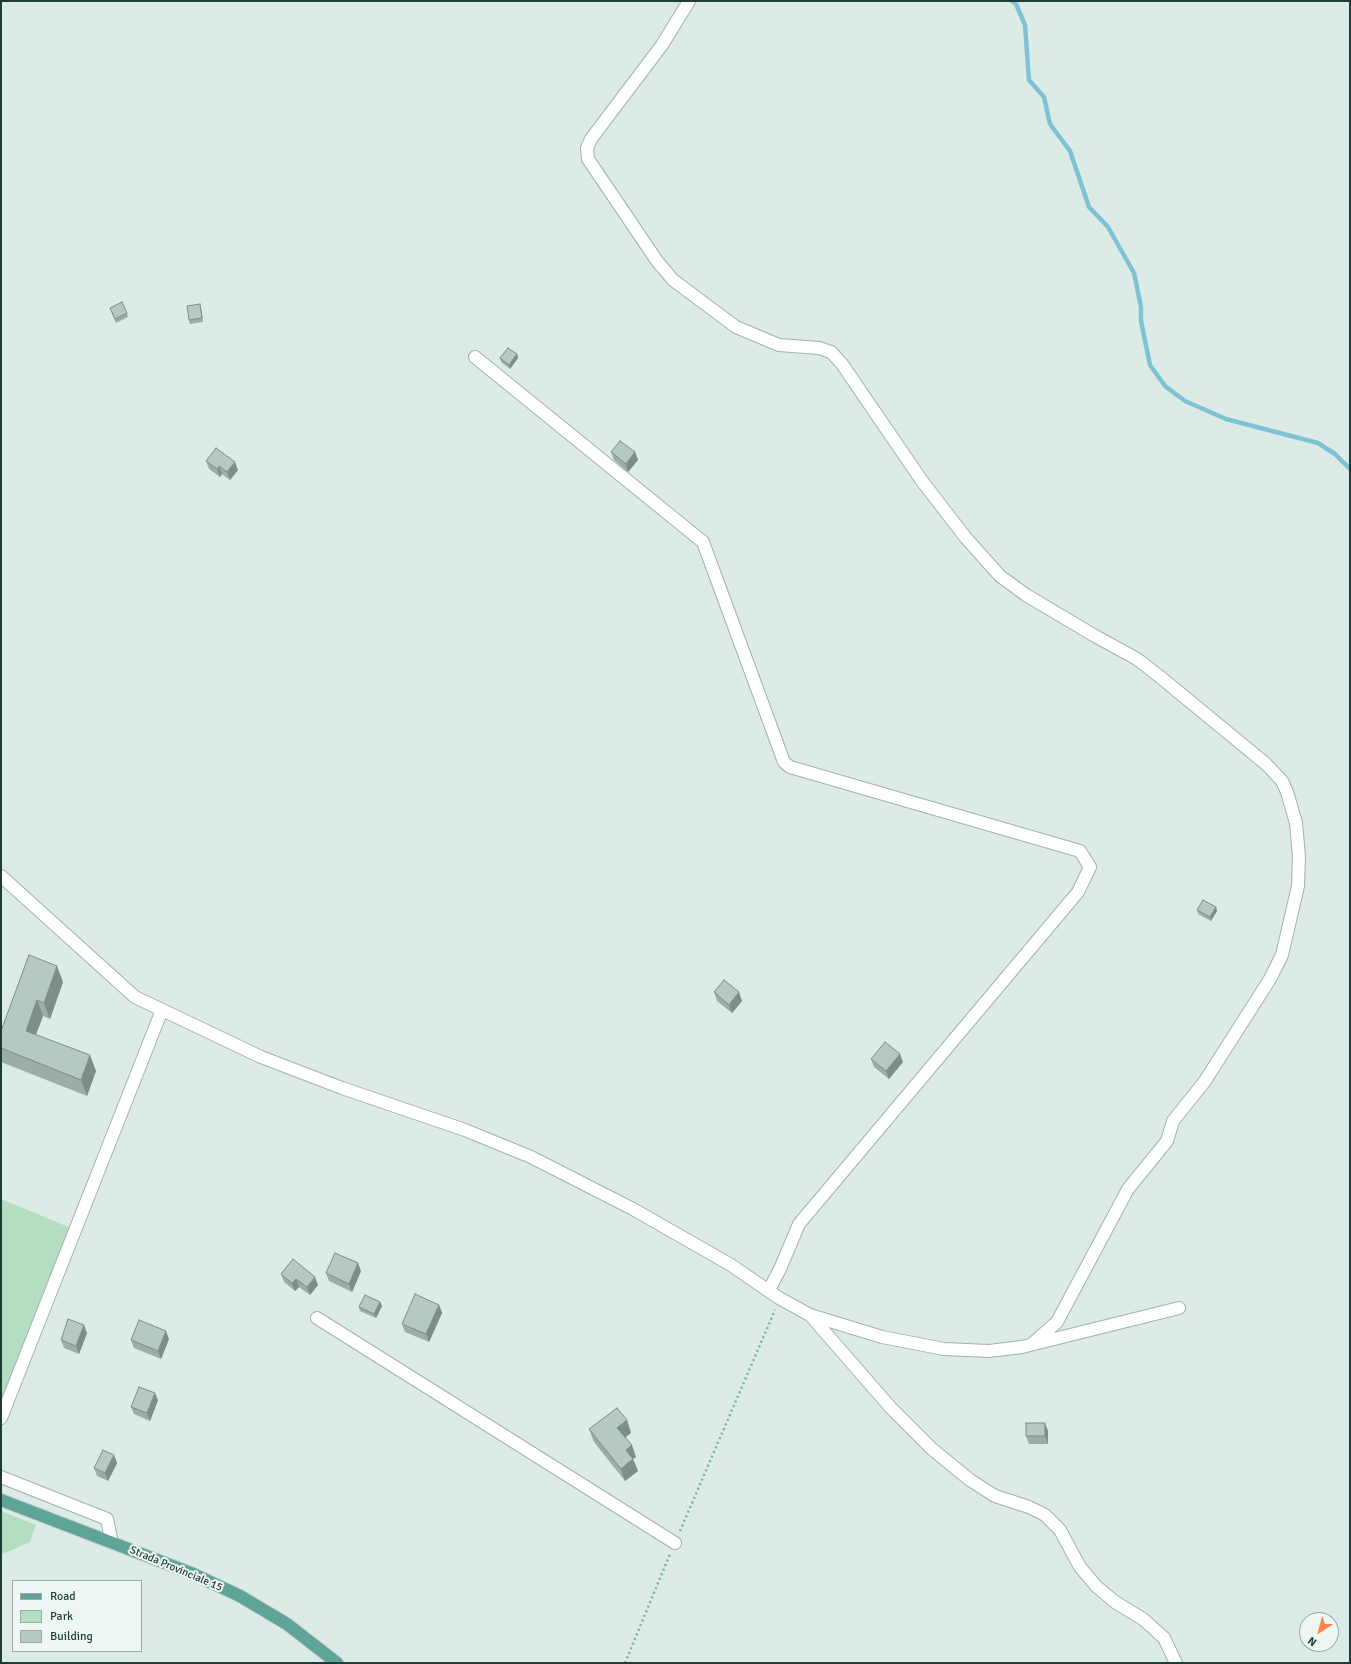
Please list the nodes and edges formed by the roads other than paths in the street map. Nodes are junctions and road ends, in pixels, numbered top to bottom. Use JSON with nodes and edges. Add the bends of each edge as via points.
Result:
{"nodes":[{"id":1,"x":689,"y":1,"type":"edge"},
{"id":2,"x":475,"y":357,"type":"dead end"},
{"id":3,"x":1,"y":876,"type":"edge"},
{"id":4,"x":162,"y":1010,"type":"junction"},
{"id":5,"x":769,"y":1290,"type":"junction"},
{"id":6,"x":1179,"y":1308,"type":"dead end"},
{"id":7,"x":810,"y":1315,"type":"junction"},
{"id":8,"x":318,"y":1318,"type":"dead end"},
{"id":9,"x":1032,"y":1344,"type":"junction"},
{"id":10,"x":1,"y":1418,"type":"edge"},
{"id":11,"x":1,"y":1477,"type":"edge"},
{"id":12,"x":1,"y":1500,"type":"edge"},
{"id":13,"x":675,"y":1542,"type":"road end"},
{"id":14,"x":112,"y":1543,"type":"junction"},
{"id":15,"x":337,"y":1663,"type":"edge"},
{"id":16,"x":1176,"y":1663,"type":"edge"}],
"edges":[{"from":1,"to":9,"type":"street","via":[[662,45],[591,139],[587,148],[588,159],[657,261],[673,280],[736,327],[779,345],[819,348],[831,352],[842,364],[922,481],[966,538],[1000,576],[1026,595],[1159,676],[1266,764],[1282,780],[1296,823],[1298,886],[1282,955],[1270,979],[1204,1081],[1173,1121],[1167,1141],[1128,1189],[1057,1322]]},
{"from":2,"to":5,"type":"street","via":[[703,542],[784,762],[790,767],[1080,851],[1090,867],[1078,892],[799,1224]]},
{"from":3,"to":4,"type":"street","via":[[126,989]]},
{"from":4,"to":5,"type":"street","via":[[261,1057],[465,1130],[531,1157],[633,1209],[731,1265]]},
{"from":4,"to":10,"type":"street"},
{"from":5,"to":7,"type":"street"},
{"from":6,"to":9,"type":"street"},
{"from":7,"to":9,"type":"street","via":[[882,1337],[944,1349],[989,1351]]},
{"from":7,"to":16,"type":"street","via":[[891,1408],[932,1449],[970,1480],[995,1496],[1045,1515],[1060,1530],[1080,1567],[1096,1586],[1115,1602],[1143,1619],[1164,1638]]},
{"from":8,"to":13,"type":"street"},
{"from":11,"to":14,"type":"street","via":[[107,1519]]},
{"from":12,"to":14,"type":"main road","name":"Strada Provinciale 15"},
{"from":14,"to":15,"type":"main road","name":"Strada Provinciale 15","via":[[191,1573],[240,1596],[287,1624]]}]}
